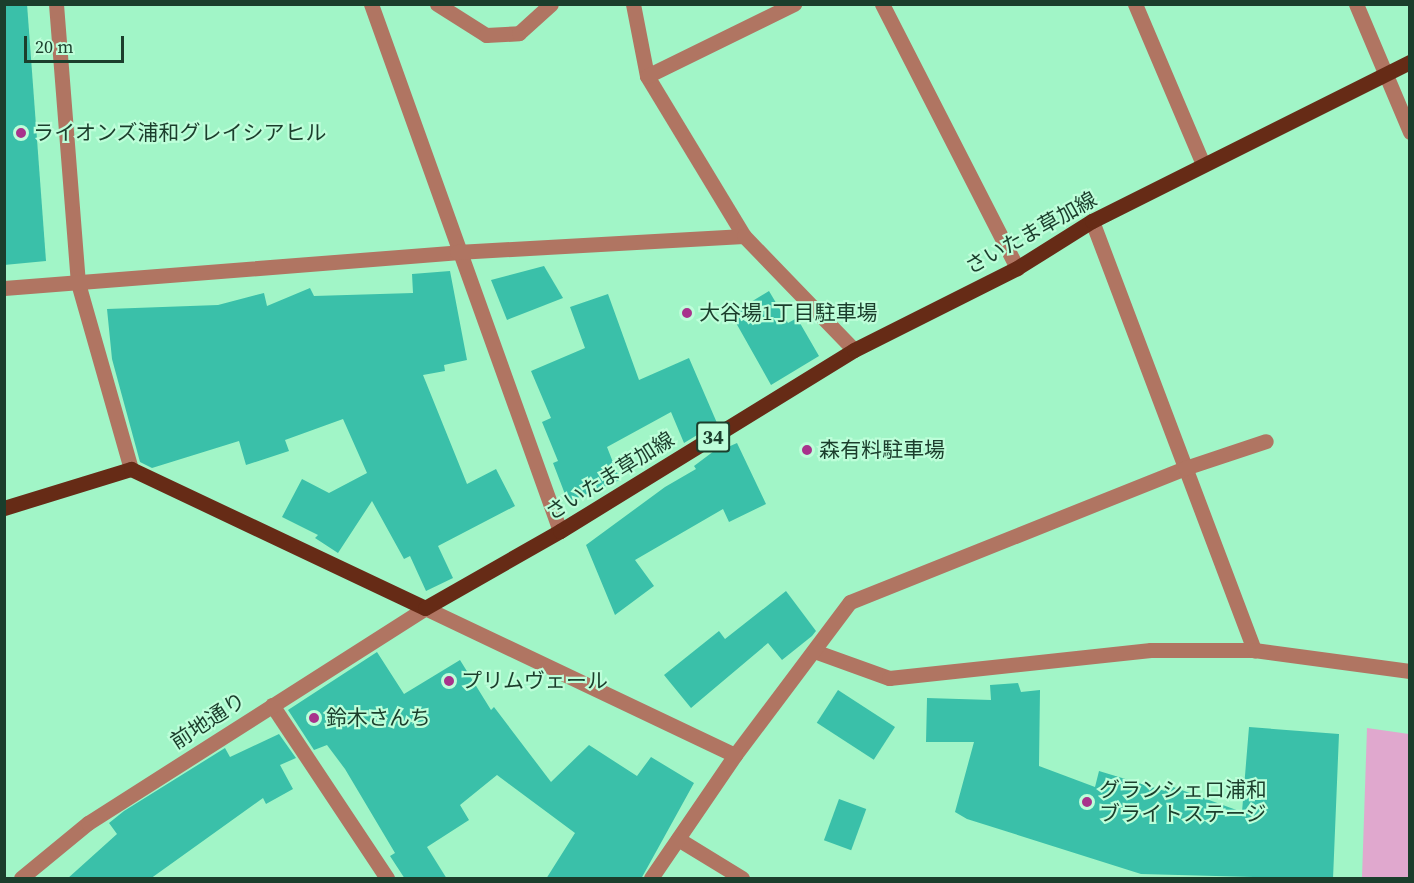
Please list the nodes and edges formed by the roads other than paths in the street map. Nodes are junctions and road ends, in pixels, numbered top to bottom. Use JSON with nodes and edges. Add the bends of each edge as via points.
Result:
{"nodes":[{"id":1,"x":56,"y":4,"type":"edge"},
{"id":2,"x":370,"y":4,"type":"edge"},
{"id":3,"x":437,"y":4,"type":"edge"},
{"id":4,"x":551,"y":4,"type":"edge"},
{"id":5,"x":633,"y":4,"type":"edge"},
{"id":6,"x":794,"y":4,"type":"edge"},
{"id":7,"x":882,"y":4,"type":"edge"},
{"id":8,"x":1135,"y":4,"type":"edge"},
{"id":9,"x":1356,"y":4,"type":"edge"},
{"id":10,"x":1410,"y":62,"type":"edge"},
{"id":11,"x":1386,"y":75,"type":"junction"},
{"id":12,"x":647,"y":76,"type":"junction"},
{"id":13,"x":1410,"y":132,"type":"edge"},
{"id":14,"x":1203,"y":164,"type":"junction"},
{"id":15,"x":1092,"y":221,"type":"junction"},
{"id":16,"x":744,"y":236,"type":"junction"},
{"id":17,"x":457,"y":252,"type":"junction"},
{"id":18,"x":1017,"y":268,"type":"junction"},
{"id":19,"x":78,"y":283,"type":"junction"},
{"id":20,"x":4,"y":288,"type":"edge"},
{"id":21,"x":854,"y":350,"type":"junction"},
{"id":22,"x":1266,"y":441,"type":"dead end"},
{"id":23,"x":1185,"y":468,"type":"junction"},
{"id":24,"x":131,"y":469,"type":"junction"},
{"id":25,"x":4,"y":508,"type":"edge"},
{"id":26,"x":560,"y":531,"type":"junction"},
{"id":27,"x":425,"y":608,"type":"junction"},
{"id":28,"x":1254,"y":650,"type":"junction"},
{"id":29,"x":814,"y":651,"type":"junction"},
{"id":30,"x":1410,"y":671,"type":"edge"},
{"id":31,"x":272,"y":705,"type":"junction"},
{"id":32,"x":735,"y":755,"type":"junction"},
{"id":33,"x":678,"y":839,"type":"junction"},
{"id":34,"x":21,"y":879,"type":"edge"},
{"id":35,"x":387,"y":879,"type":"edge"},
{"id":36,"x":651,"y":879,"type":"edge"},
{"id":37,"x":742,"y":879,"type":"edge"}],
"edges":[{"from":1,"to":19,"type":"street"},
{"from":2,"to":17,"type":"street"},
{"from":3,"to":4,"type":"street","via":[[486,35],[519,33]]},
{"from":5,"to":12,"type":"street"},
{"from":6,"to":12,"type":"street"},
{"from":7,"to":18,"type":"street"},
{"from":8,"to":14,"type":"street"},
{"from":9,"to":11,"type":"street"},
{"from":10,"to":11,"type":"main road","name":"さいたま草加線","number":"34"},
{"from":11,"to":13,"type":"street"},
{"from":11,"to":14,"type":"main road","name":"さいたま草加線","number":"34"},
{"from":12,"to":16,"type":"street"},
{"from":14,"to":15,"type":"main road","name":"さいたま草加線","number":"34"},
{"from":15,"to":18,"type":"main road","name":"さいたま草加線","number":"34"},
{"from":15,"to":23,"type":"street"},
{"from":16,"to":17,"type":"street"},
{"from":16,"to":21,"type":"street"},
{"from":17,"to":19,"type":"street"},
{"from":17,"to":26,"type":"street"},
{"from":18,"to":21,"type":"main road","name":"さいたま草加線","number":"34"},
{"from":19,"to":20,"type":"street"},
{"from":19,"to":24,"type":"street"},
{"from":21,"to":26,"type":"main road","name":"さいたま草加線","number":"34"},
{"from":22,"to":23,"type":"street"},
{"from":23,"to":28,"type":"street"},
{"from":23,"to":29,"type":"street","via":[[850,602]]},
{"from":24,"to":25,"type":"main road"},
{"from":24,"to":27,"type":"main road"},
{"from":26,"to":27,"type":"main road","name":"さいたま草加線","number":"34"},
{"from":27,"to":31,"type":"street","name":"前地通り"},
{"from":27,"to":32,"type":"street"},
{"from":28,"to":29,"type":"street","via":[[1151,650],[890,678]]},
{"from":28,"to":30,"type":"street"},
{"from":29,"to":32,"type":"street"},
{"from":31,"to":34,"type":"street","name":"前地通り","via":[[88,823]]},
{"from":31,"to":35,"type":"street"},
{"from":32,"to":33,"type":"street"},
{"from":33,"to":36,"type":"street"},
{"from":33,"to":37,"type":"street"}]}
